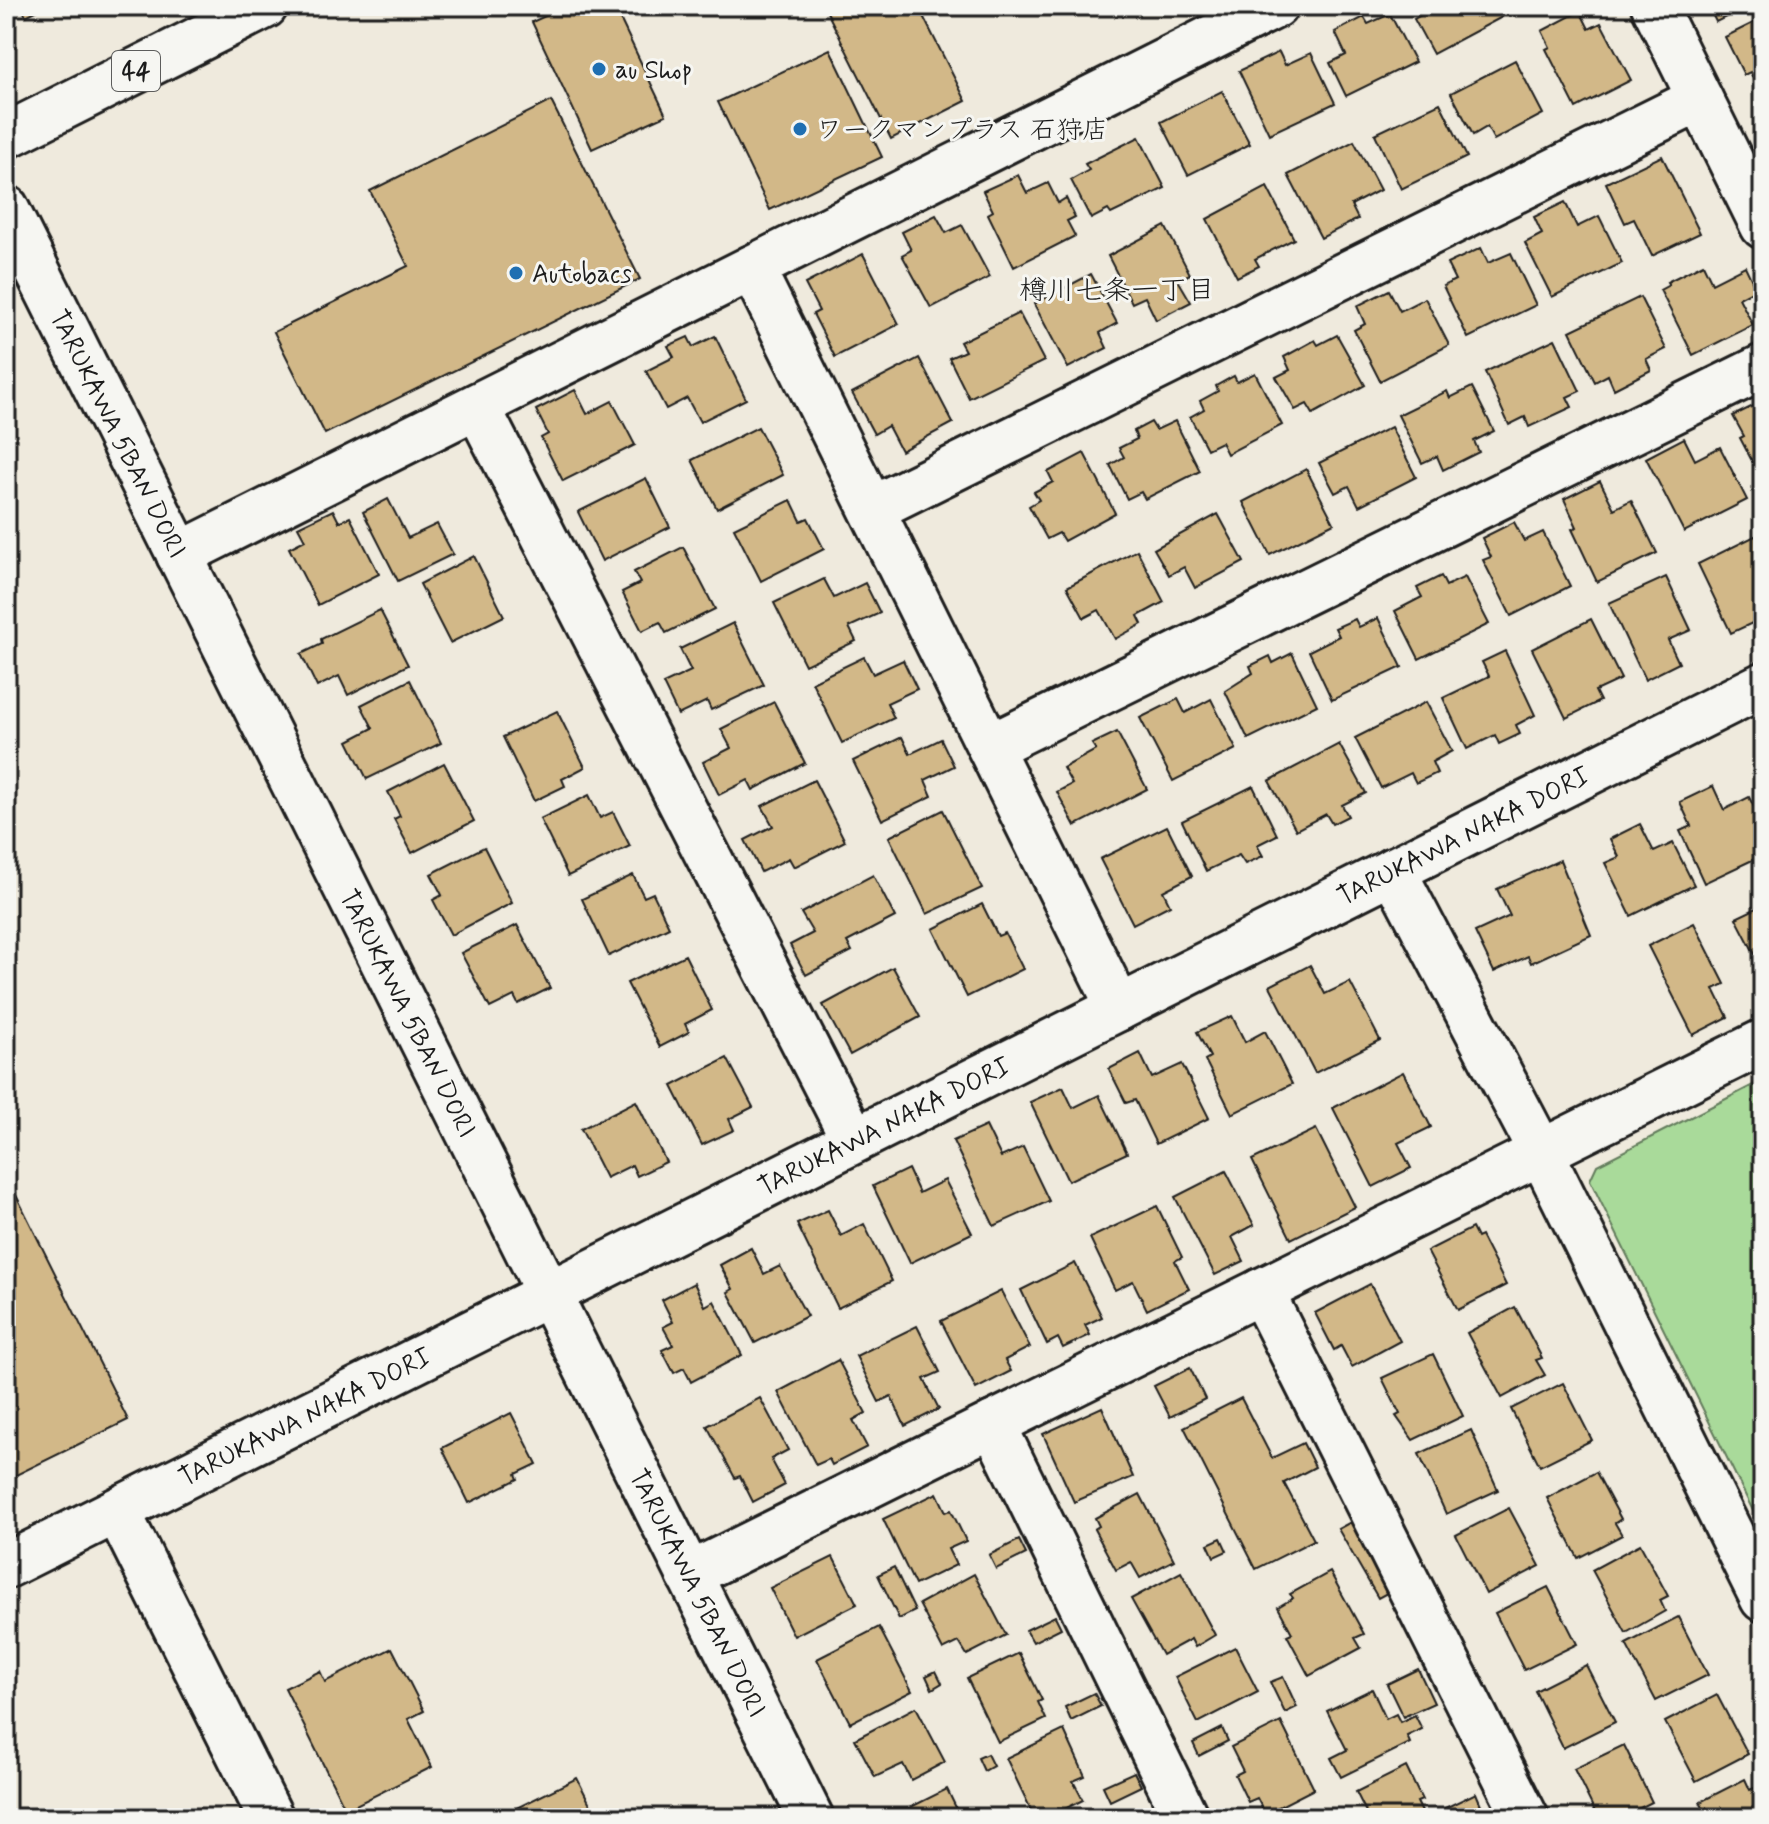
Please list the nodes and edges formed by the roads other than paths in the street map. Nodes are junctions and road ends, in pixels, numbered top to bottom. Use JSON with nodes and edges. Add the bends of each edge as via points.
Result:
{"nodes":[{"id":1,"x":265,"y":6,"type":"edge"},
{"id":2,"x":1275,"y":6,"type":"edge"},
{"id":3,"x":1654,"y":6,"type":"edge"},
{"id":4,"x":1700,"y":99,"type":"junction"},
{"id":5,"x":6,"y":136,"type":"edge"},
{"id":6,"x":6,"y":208,"type":"edge"},
{"id":7,"x":1763,"y":226,"type":"edge"},
{"id":8,"x":752,"y":268,"type":"junction"},
{"id":9,"x":1763,"y":367,"type":"edge"},
{"id":10,"x":477,"y":406,"type":"junction"},
{"id":11,"x":872,"y":509,"type":"junction"},
{"id":12,"x":179,"y":555,"type":"junction"},
{"id":13,"x":1763,"y":685,"type":"edge"},
{"id":14,"x":990,"y":747,"type":"junction"},
{"id":15,"x":1393,"y":870,"type":"junction"},
{"id":16,"x":1119,"y":1008,"type":"junction"},
{"id":17,"x":1763,"y":1042,"type":"edge"},
{"id":18,"x":854,"y":1140,"type":"junction"},
{"id":19,"x":1541,"y":1152,"type":"junction"},
{"id":20,"x":1261,"y":1291,"type":"junction"},
{"id":21,"x":548,"y":1293,"type":"junction"},
{"id":22,"x":993,"y":1424,"type":"junction"},
{"id":23,"x":118,"y":1512,"type":"junction"},
{"id":24,"x":6,"y":1566,"type":"edge"},
{"id":25,"x":689,"y":1575,"type":"junction"},
{"id":26,"x":1763,"y":1599,"type":"edge"},
{"id":27,"x":271,"y":1818,"type":"edge"},
{"id":28,"x":811,"y":1818,"type":"edge"},
{"id":29,"x":1186,"y":1818,"type":"edge"},
{"id":30,"x":1526,"y":1818,"type":"edge"}],
"edges":[{"from":1,"to":5,"type":"street","number":"44"},
{"from":2,"to":8,"type":"street"},
{"from":3,"to":4,"type":"street"},
{"from":4,"to":7,"type":"street"},
{"from":4,"to":11,"type":"street"},
{"from":6,"to":12,"type":"street","name":"TARUKAWA 5BAN DORI"},
{"from":8,"to":10,"type":"street"},
{"from":8,"to":11,"type":"street"},
{"from":9,"to":14,"type":"street"},
{"from":10,"to":12,"type":"street"},
{"from":10,"to":18,"type":"street"},
{"from":11,"to":14,"type":"street"},
{"from":12,"to":21,"type":"street","name":"TARUKAWA 5BAN DORI"},
{"from":13,"to":15,"type":"street","name":"TARUKAWA NAKA DORI"},
{"from":14,"to":16,"type":"street"},
{"from":15,"to":16,"type":"street","name":"TARUKAWA NAKA DORI"},
{"from":15,"to":19,"type":"street"},
{"from":16,"to":18,"type":"street","name":"TARUKAWA NAKA DORI"},
{"from":17,"to":19,"type":"street"},
{"from":18,"to":21,"type":"street","name":"TARUKAWA NAKA DORI"},
{"from":19,"to":20,"type":"street"},
{"from":19,"to":26,"type":"street"},
{"from":20,"to":22,"type":"street"},
{"from":20,"to":30,"type":"street"},
{"from":21,"to":23,"type":"street","name":"TARUKAWA NAKA DORI"},
{"from":21,"to":25,"type":"street","name":"TARUKAWA 5BAN DORI"},
{"from":22,"to":25,"type":"street"},
{"from":22,"to":29,"type":"street"},
{"from":23,"to":24,"type":"street","name":"TARUKAWA NAKA DORI"},
{"from":23,"to":27,"type":"street"},
{"from":25,"to":28,"type":"street","name":"TARUKAWA 5BAN DORI"}]}
